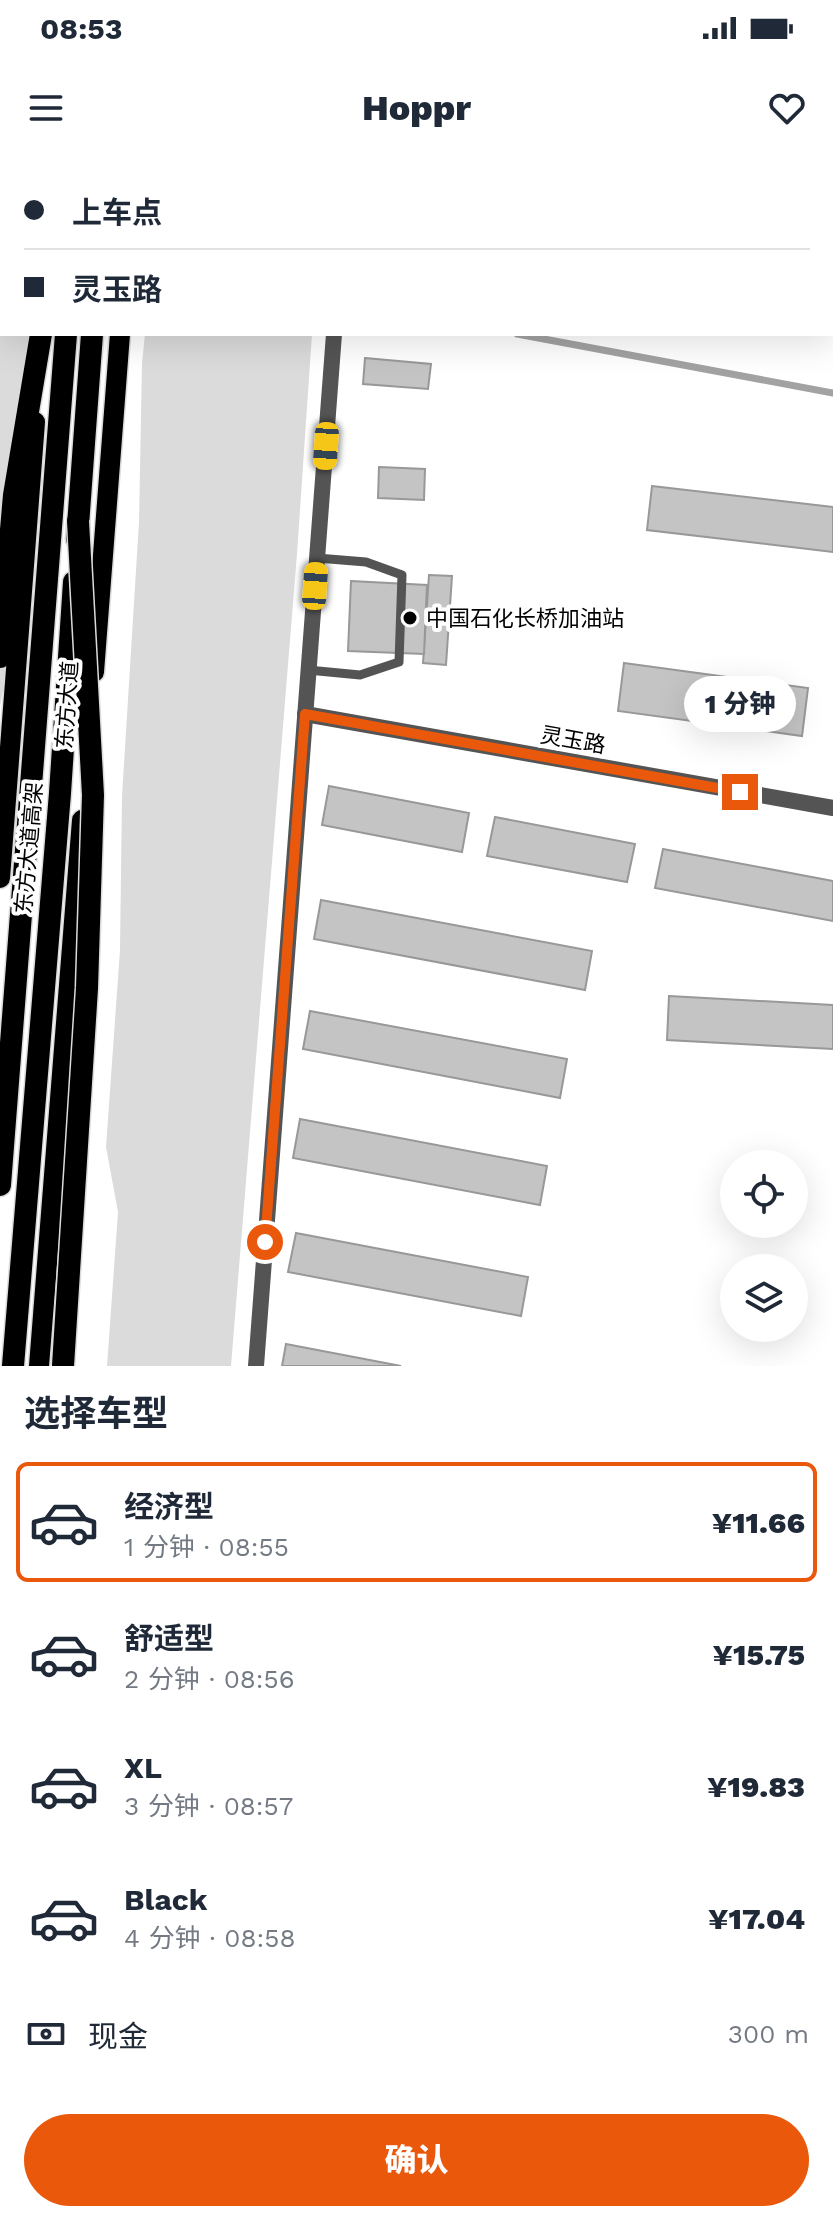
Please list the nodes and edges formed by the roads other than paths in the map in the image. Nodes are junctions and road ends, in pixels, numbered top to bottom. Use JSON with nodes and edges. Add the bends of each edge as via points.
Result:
{"nodes":[{"id":1,"x":41,"y":336,"type":"edge"},
{"id":2,"x":41,"y":336,"type":"edge"},
{"id":3,"x":66,"y":336,"type":"edge"},
{"id":4,"x":92,"y":336,"type":"edge"},
{"id":5,"x":120,"y":336,"type":"edge"},
{"id":6,"x":334,"y":336,"type":"edge"},
{"id":7,"x":78,"y":521,"type":"junction"},
{"id":8,"x":317,"y":558,"type":"junction"},
{"id":9,"x":0,"y":657,"type":"edge"},
{"id":10,"x":308,"y":670,"type":"junction"},
{"id":11,"x":305,"y":714,"type":"junction"},
{"id":12,"x":833,"y":808,"type":"edge"},
{"id":13,"x":0,"y":878,"type":"edge"},
{"id":14,"x":0,"y":1185,"type":"edge"},
{"id":15,"x":13,"y":1366,"type":"edge"},
{"id":16,"x":39,"y":1366,"type":"edge"},
{"id":17,"x":63,"y":1366,"type":"edge"},
{"id":18,"x":256,"y":1366,"type":"edge"}],
"edges":[{"from":1,"to":9,"type":"highway","via":[[14,495]]},
{"from":2,"to":13,"type":"main road"},
{"from":3,"to":14,"type":"highway","name":"东方大道高架"},
{"from":4,"to":7,"type":"highway","name":"东方大道高架"},
{"from":5,"to":16,"type":"main road","name":"东方大道"},
{"from":6,"to":8,"type":"street"},
{"from":7,"to":15,"type":"highway","name":"东方大道高架","bridge":true},
{"from":7,"to":17,"type":"highway","bridge":true,"via":[[93,795],[87,988]]},
{"from":8,"to":10,"type":"street"},
{"from":8,"to":10,"type":"lane","via":[[366,562],[402,575],[399,662],[360,675]]},
{"from":10,"to":11,"type":"street"},
{"from":11,"to":12,"type":"street","name":"灵玉路"},
{"from":11,"to":18,"type":"street"}]}
